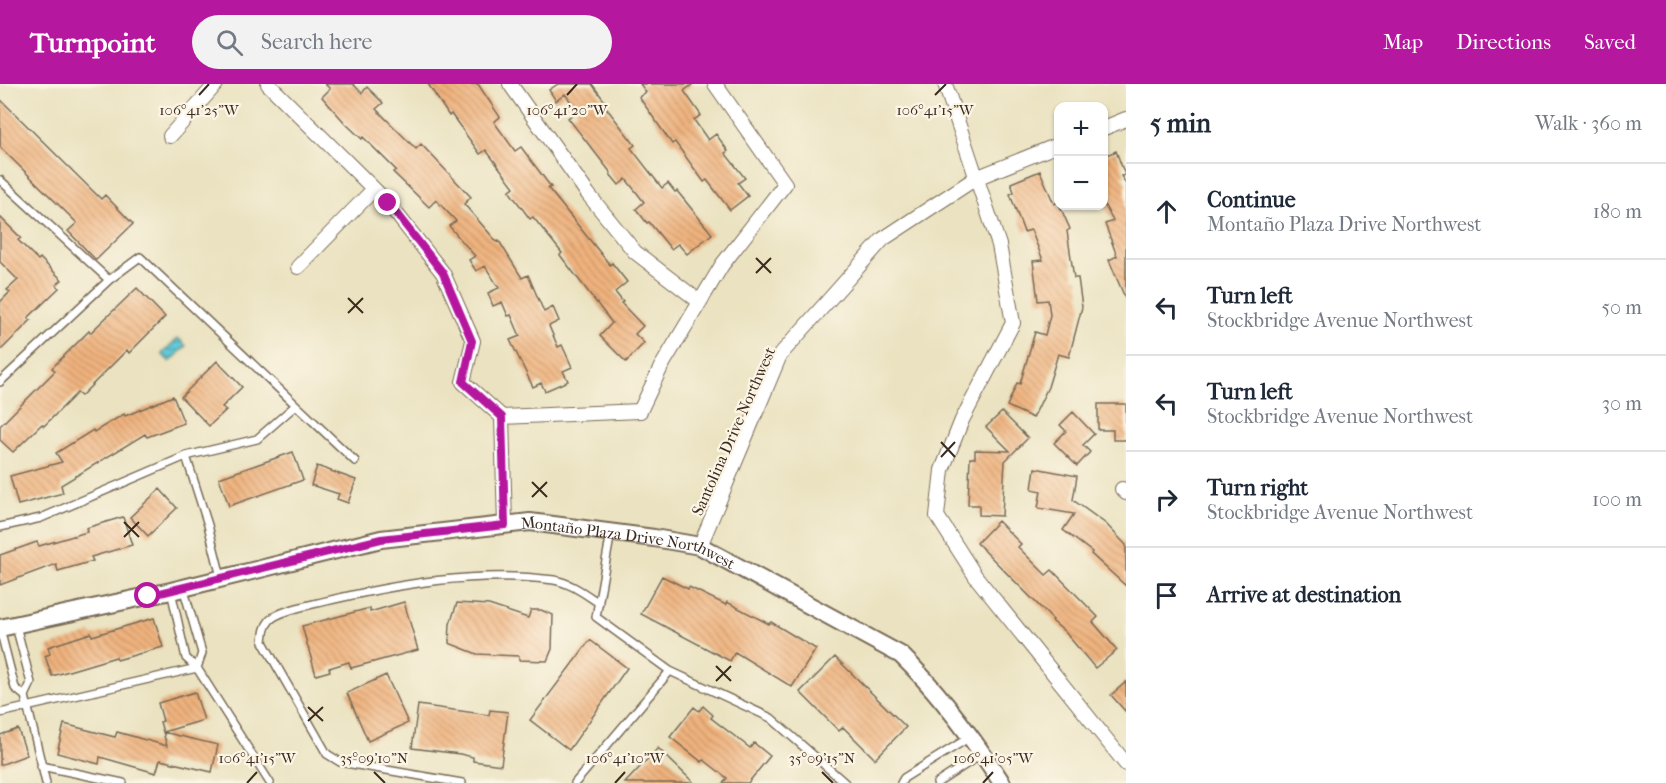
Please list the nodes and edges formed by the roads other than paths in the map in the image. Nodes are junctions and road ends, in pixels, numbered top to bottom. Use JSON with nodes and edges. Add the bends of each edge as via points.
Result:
{"nodes":[{"id":1,"x":216,"y":84,"type":"edge"},
{"id":2,"x":268,"y":84,"type":"edge"},
{"id":3,"x":510,"y":84,"type":"edge"},
{"id":4,"x":715,"y":84,"type":"edge"},
{"id":5,"x":945,"y":84,"type":"edge"},
{"id":6,"x":1126,"y":119,"type":"edge"},
{"id":7,"x":1108,"y":126,"type":"edge"},
{"id":8,"x":171,"y":136,"type":"dead end"},
{"id":9,"x":1054,"y":147,"type":"edge"},
{"id":10,"x":976,"y":178,"type":"junction"},
{"id":11,"x":0,"y":180,"type":"edge"},
{"id":12,"x":374,"y":189,"type":"junction"},
{"id":13,"x":298,"y":267,"type":"dead end"},
{"id":14,"x":109,"y":280,"type":"junction"},
{"id":15,"x":699,"y":302,"type":"junction"},
{"id":16,"x":0,"y":382,"type":"edge"},
{"id":17,"x":296,"y":405,"type":"junction"},
{"id":18,"x":502,"y":417,"type":"junction"},
{"id":19,"x":186,"y":456,"type":"junction"},
{"id":20,"x":356,"y":461,"type":"dead end"},
{"id":21,"x":505,"y":525,"type":"junction"},
{"id":22,"x":0,"y":527,"type":"edge"},
{"id":23,"x":611,"y":532,"type":"junction"},
{"id":24,"x":700,"y":546,"type":"junction"},
{"id":25,"x":221,"y":578,"type":"junction"},
{"id":26,"x":177,"y":589,"type":"junction"},
{"id":27,"x":599,"y":603,"type":"junction"},
{"id":28,"x":5,"y":628,"type":"edge"},
{"id":29,"x":197,"y":668,"type":"junction"},
{"id":30,"x":670,"y":671,"type":"junction"},
{"id":31,"x":25,"y":696,"type":"junction"},
{"id":32,"x":27,"y":706,"type":"junction"},
{"id":33,"x":0,"y":713,"type":"edge"},
{"id":34,"x":972,"y":736,"type":"junction"},
{"id":35,"x":983,"y":753,"type":"junction"},
{"id":36,"x":1125,"y":761,"type":"edge"},
{"id":37,"x":41,"y":766,"type":"junction"},
{"id":38,"x":45,"y":783,"type":"edge"},
{"id":39,"x":123,"y":783,"type":"edge"},
{"id":40,"x":270,"y":783,"type":"edge"},
{"id":41,"x":462,"y":783,"type":"edge"},
{"id":42,"x":575,"y":783,"type":"edge"},
{"id":43,"x":845,"y":783,"type":"edge"},
{"id":44,"x":902,"y":783,"type":"edge"},
{"id":45,"x":937,"y":783,"type":"edge"},
{"id":46,"x":1002,"y":783,"type":"edge"}],
"edges":[{"from":1,"to":8,"type":"street"},
{"from":2,"to":12,"type":"street"},
{"from":3,"to":15,"type":"street","via":[[588,194],[635,252]]},
{"from":4,"to":15,"type":"street","via":[[785,184],[722,265]]},
{"from":5,"to":10,"type":"street"},
{"from":6,"to":7,"type":"street"},
{"from":9,"to":10,"type":"street","name":"Santolina Drive Northwest"},
{"from":10,"to":24,"type":"street","name":"Santolina Drive Northwest","via":[[884,239],[780,355]]},
{"from":10,"to":36,"type":"street","via":[[999,244],[1012,323],[962,420],[942,470],[937,516],[976,577]]},
{"from":11,"to":14,"type":"lane"},
{"from":12,"to":13,"type":"street"},
{"from":12,"to":18,"type":"street","via":[[443,273],[472,341],[463,382]]},
{"from":14,"to":16,"type":"lane"},
{"from":14,"to":17,"type":"lane","via":[[140,257]]},
{"from":15,"to":18,"type":"street","via":[[640,411]]},
{"from":17,"to":19,"type":"lane","via":[[257,439]]},
{"from":17,"to":20,"type":"lane"},
{"from":18,"to":21,"type":"street"},
{"from":19,"to":22,"type":"lane","via":[[41,518]]},
{"from":19,"to":25,"type":"lane"},
{"from":21,"to":23,"type":"street","name":"Montaño Plaza Drive Northwest","via":[[530,522]]},
{"from":21,"to":25,"type":"street","name":"Montaño Plaza Drive Northwest","via":[[381,539]]},
{"from":23,"to":24,"type":"street","name":"Montaño Plaza Drive Northwest"},
{"from":23,"to":27,"type":"lane"},
{"from":24,"to":34,"type":"street","name":"Montaño Plaza Drive Northwest","via":[[901,655]]},
{"from":25,"to":26,"type":"street","name":"Montaño Plaza Drive Northwest"},
{"from":26,"to":28,"type":"street","name":"Montaño Plaza Drive Northwest"},
{"from":26,"to":29,"type":"lane","via":[[186,658]]},
{"from":26,"to":29,"type":"lane","via":[[202,653]]},
{"from":27,"to":30,"type":"lane","via":[[596,617]]},
{"from":27,"to":41,"type":"lane","via":[[556,580],[476,577],[372,590],[300,607],[271,619],[264,628],[263,642],[327,754],[340,762]]},
{"from":28,"to":31,"type":"lane","via":[[15,688]]},
{"from":28,"to":31,"type":"lane","via":[[31,683]]},
{"from":29,"to":32,"type":"lane"},
{"from":29,"to":40,"type":"lane"},
{"from":30,"to":42,"type":"lane"},
{"from":30,"to":43,"type":"lane","via":[[771,718]]},
{"from":31,"to":32,"type":"lane"},
{"from":32,"to":33,"type":"lane"},
{"from":32,"to":37,"type":"lane"},
{"from":34,"to":35,"type":"street","name":"Montaño Plaza Drive Northwest"},
{"from":34,"to":44,"type":"lane","via":[[904,778]]},
{"from":35,"to":45,"type":"lane"},
{"from":35,"to":46,"type":"street","name":"Montaño Plaza Drive Northwest"},
{"from":37,"to":38,"type":"lane"},
{"from":37,"to":39,"type":"lane"}]}
